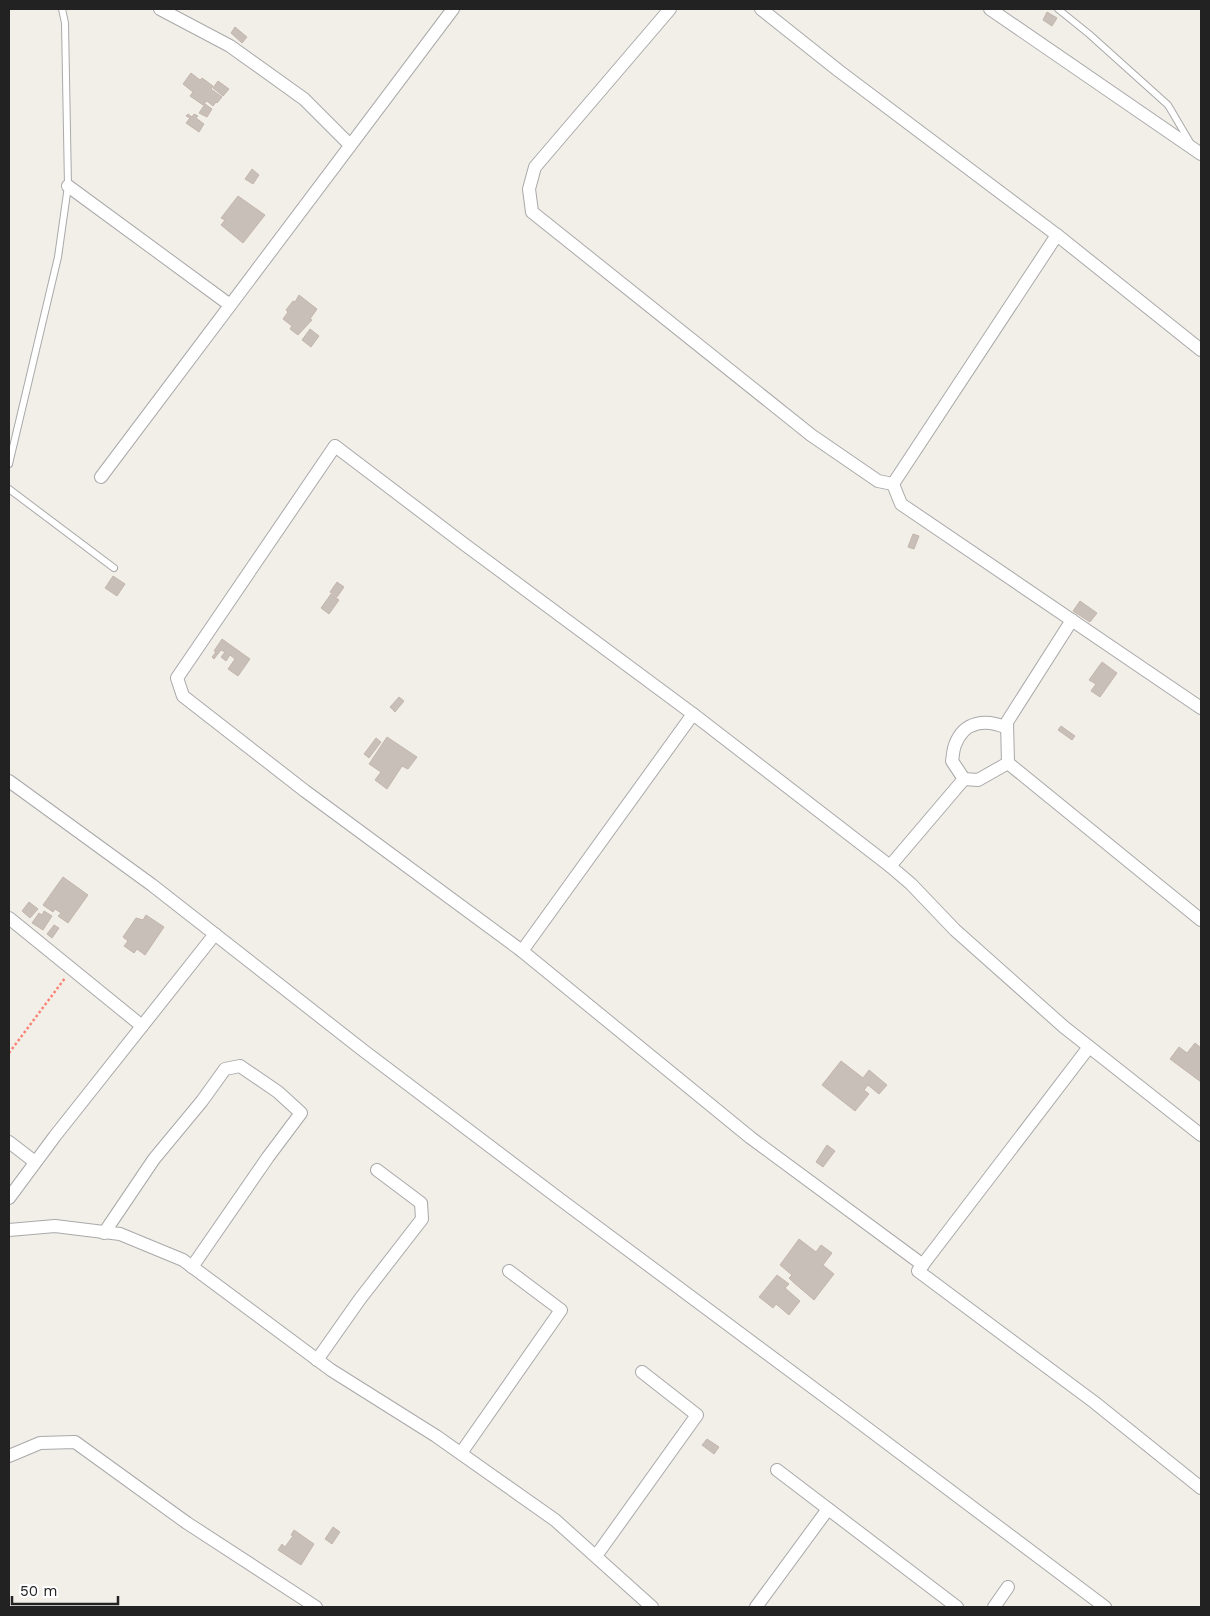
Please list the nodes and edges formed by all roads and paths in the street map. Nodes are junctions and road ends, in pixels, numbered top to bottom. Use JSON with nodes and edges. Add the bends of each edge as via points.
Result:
{"nodes":[{"id":1,"x":62,"y":9,"type":"edge"},
{"id":2,"x":160,"y":9,"type":"edge"},
{"id":3,"x":453,"y":9,"type":"edge"},
{"id":4,"x":670,"y":9,"type":"edge"},
{"id":5,"x":761,"y":9,"type":"edge"},
{"id":6,"x":990,"y":9,"type":"edge"},
{"id":7,"x":1058,"y":9,"type":"edge"},
{"id":8,"x":350,"y":145,"type":"junction"},
{"id":9,"x":1198,"y":152,"type":"edge"},
{"id":10,"x":68,"y":186,"type":"junction"},
{"id":11,"x":1057,"y":235,"type":"junction"},
{"id":12,"x":230,"y":305,"type":"junction"},
{"id":13,"x":1201,"y":350,"type":"edge"},
{"id":14,"x":9,"y":464,"type":"edge"},
{"id":15,"x":101,"y":477,"type":"dead end"},
{"id":16,"x":893,"y":484,"type":"junction"},
{"id":17,"x":9,"y":489,"type":"edge"},
{"id":18,"x":114,"y":568,"type":"dead end"},
{"id":19,"x":1072,"y":620,"type":"junction"},
{"id":20,"x":1201,"y":708,"type":"edge"},
{"id":21,"x":693,"y":714,"type":"junction"},
{"id":22,"x":1007,"y":728,"type":"junction"},
{"id":23,"x":1008,"y":763,"type":"junction"},
{"id":24,"x":964,"y":779,"type":"junction"},
{"id":25,"x":10,"y":781,"type":"edge"},
{"id":26,"x":890,"y":866,"type":"junction"},
{"id":27,"x":9,"y":918,"type":"edge"},
{"id":28,"x":1201,"y":920,"type":"edge"},
{"id":29,"x":215,"y":934,"type":"junction"},
{"id":30,"x":522,"y":951,"type":"junction"},
{"id":31,"x":72,"y":969,"type":"junction"},
{"id":32,"x":142,"y":1026,"type":"junction"},
{"id":33,"x":1089,"y":1047,"type":"junction"},
{"id":34,"x":9,"y":1053,"type":"edge"},
{"id":35,"x":1201,"y":1135,"type":"edge"},
{"id":36,"x":9,"y":1142,"type":"edge"},
{"id":37,"x":35,"y":1162,"type":"junction"},
{"id":38,"x":377,"y":1170,"type":"dead end"},
{"id":39,"x":9,"y":1198,"type":"edge"},
{"id":40,"x":9,"y":1230,"type":"edge"},
{"id":41,"x":104,"y":1233,"type":"junction"},
{"id":42,"x":923,"y":1265,"type":"junction"},
{"id":43,"x":192,"y":1267,"type":"junction"},
{"id":44,"x":510,"y":1271,"type":"dead end"},
{"id":45,"x":317,"y":1360,"type":"junction"},
{"id":46,"x":642,"y":1372,"type":"dead end"},
{"id":47,"x":460,"y":1453,"type":"junction"},
{"id":48,"x":9,"y":1456,"type":"edge"},
{"id":49,"x":777,"y":1470,"type":"dead end"},
{"id":50,"x":1201,"y":1488,"type":"edge"},
{"id":51,"x":828,"y":1509,"type":"junction"},
{"id":52,"x":596,"y":1556,"type":"junction"},
{"id":53,"x":1008,"y":1587,"type":"dead end"},
{"id":54,"x":316,"y":1607,"type":"edge"},
{"id":55,"x":652,"y":1607,"type":"edge"},
{"id":56,"x":756,"y":1607,"type":"edge"},
{"id":57,"x":957,"y":1607,"type":"edge"},
{"id":58,"x":994,"y":1607,"type":"edge"},
{"id":59,"x":1105,"y":1607,"type":"edge"}],
"edges":[{"from":1,"to":10,"type":"lane"},
{"from":2,"to":8,"type":"street","via":[[230,46],[304,99]]},
{"from":3,"to":8,"type":"street"},
{"from":4,"to":16,"type":"street","via":[[535,167],[529,189],[532,212],[811,435],[878,481]]},
{"from":5,"to":11,"type":"street"},
{"from":6,"to":9,"type":"street"},
{"from":7,"to":9,"type":"lane","via":[[1168,105]]},
{"from":8,"to":12,"type":"street"},
{"from":10,"to":12,"type":"street"},
{"from":10,"to":14,"type":"lane","via":[[58,257]]},
{"from":11,"to":13,"type":"street"},
{"from":11,"to":16,"type":"street"},
{"from":12,"to":15,"type":"street"},
{"from":16,"to":19,"type":"street","via":[[901,504]]},
{"from":17,"to":18,"type":"lane"},
{"from":19,"to":20,"type":"street"},
{"from":19,"to":22,"type":"street","via":[[1007,722]]},
{"from":21,"to":26,"type":"street"},
{"from":21,"to":30,"type":"street"},
{"from":21,"to":30,"type":"street","via":[[335,446],[177,678],[183,696],[305,791]]},
{"from":22,"to":23,"type":"street"},
{"from":22,"to":24,"type":"street","via":[[994,722],[978,722],[963,732],[955,745],[952,761]]},
{"from":23,"to":24,"type":"street","via":[[978,780]]},
{"from":23,"to":28,"type":"street"},
{"from":24,"to":26,"type":"street"},
{"from":25,"to":29,"type":"street"},
{"from":26,"to":33,"type":"street","via":[[955,930]]},
{"from":27,"to":31,"type":"street"},
{"from":29,"to":32,"type":"street"},
{"from":29,"to":59,"type":"street","via":[[560,1200]]},
{"from":30,"to":42,"type":"street","via":[[751,1138]]},
{"from":31,"to":32,"type":"street"},
{"from":31,"to":34,"type":"path"},
{"from":32,"to":37,"type":"street"},
{"from":33,"to":35,"type":"street"},
{"from":33,"to":42,"type":"street"},
{"from":36,"to":37,"type":"street"},
{"from":37,"to":39,"type":"street"},
{"from":38,"to":45,"type":"street","via":[[421,1203],[422,1219]]},
{"from":40,"to":41,"type":"street","via":[[55,1226]]},
{"from":41,"to":43,"type":"street","via":[[120,1234],[183,1260]]},
{"from":41,"to":43,"type":"street","via":[[154,1159],[225,1069],[240,1066],[278,1092],[301,1114]]},
{"from":42,"to":50,"type":"street","via":[[918,1271],[1094,1402]]},
{"from":43,"to":45,"type":"street"},
{"from":44,"to":47,"type":"street","via":[[561,1310]]},
{"from":45,"to":47,"type":"street"},
{"from":46,"to":52,"type":"street","via":[[698,1415]]},
{"from":47,"to":52,"type":"street","via":[[555,1520]]},
{"from":48,"to":54,"type":"street","via":[[40,1443],[75,1442],[187,1523]]},
{"from":49,"to":51,"type":"street"},
{"from":51,"to":56,"type":"street"},
{"from":51,"to":57,"type":"street"},
{"from":52,"to":55,"type":"street"},
{"from":53,"to":58,"type":"street"}]}
